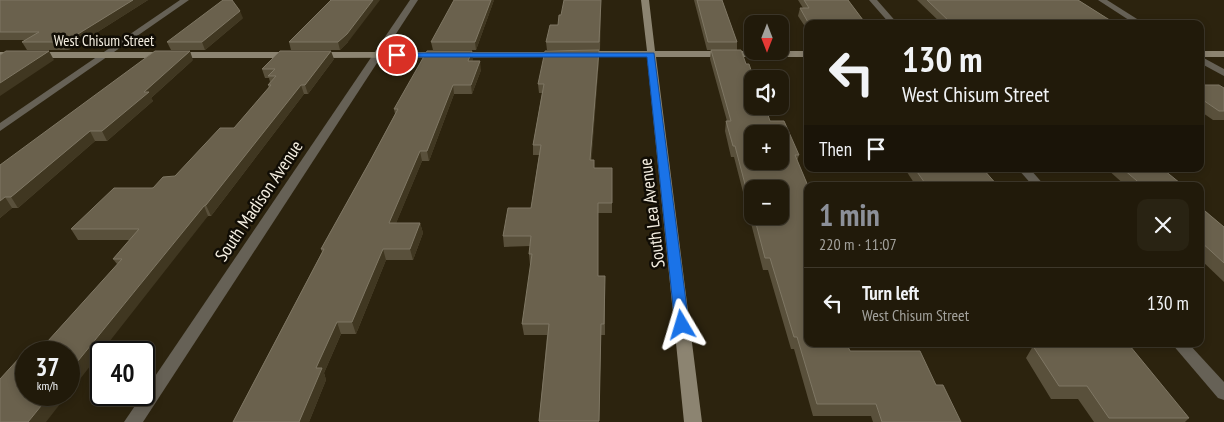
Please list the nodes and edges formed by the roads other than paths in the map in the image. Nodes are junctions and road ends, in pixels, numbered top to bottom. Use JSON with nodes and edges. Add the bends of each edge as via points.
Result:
{"nodes":[{"id":1,"x":185,"y":0,"type":"edge"},
{"id":2,"x":414,"y":0,"type":"edge"},
{"id":3,"x":644,"y":0,"type":"edge"},
{"id":4,"x":872,"y":0,"type":"edge"},
{"id":5,"x":1102,"y":0,"type":"edge"},
{"id":6,"x":890,"y":20,"type":"edge"},
{"id":7,"x":1134,"y":20,"type":"edge"},
{"id":8,"x":651,"y":54,"type":"junction"},
{"id":9,"x":804,"y":54,"type":"edge"},
{"id":10,"x":1204,"y":54,"type":"edge"},
{"id":11,"x":1224,"y":54,"type":"edge"},
{"id":12,"x":0,"y":55,"type":"edge"},
{"id":13,"x":105,"y":55,"type":"junction"},
{"id":14,"x":377,"y":55,"type":"junction"},
{"id":15,"x":1204,"y":61,"type":"edge"},
{"id":16,"x":1224,"y":73,"type":"edge"},
{"id":17,"x":0,"y":128,"type":"edge"},
{"id":18,"x":1027,"y":172,"type":"edge"},
{"id":19,"x":1035,"y":182,"type":"edge"},
{"id":20,"x":1183,"y":347,"type":"edge"},
{"id":21,"x":1224,"y":393,"type":"edge"},
{"id":22,"x":133,"y":422,"type":"edge"},
{"id":23,"x":693,"y":422,"type":"edge"}],
"edges":[{"from":1,"to":13,"type":"street"},
{"from":2,"to":14,"type":"street","name":"South Madison Avenue"},
{"from":3,"to":8,"type":"street","name":"South Lea Avenue"},
{"from":4,"to":6,"type":"street"},
{"from":5,"to":7,"type":"street"},
{"from":8,"to":9,"type":"street","name":"West Chisum Street"},
{"from":8,"to":14,"type":"street","name":"West Chisum Street"},
{"from":8,"to":23,"type":"street","name":"South Lea Avenue"},
{"from":10,"to":11,"type":"street"},
{"from":12,"to":13,"type":"street","name":"West Chisum Street"},
{"from":13,"to":14,"type":"street","name":"West Chisum Street"},
{"from":13,"to":17,"type":"street"},
{"from":14,"to":22,"type":"street","name":"South Madison Avenue"},
{"from":15,"to":16,"type":"street"},
{"from":18,"to":19,"type":"street"},
{"from":20,"to":21,"type":"street"}]}
